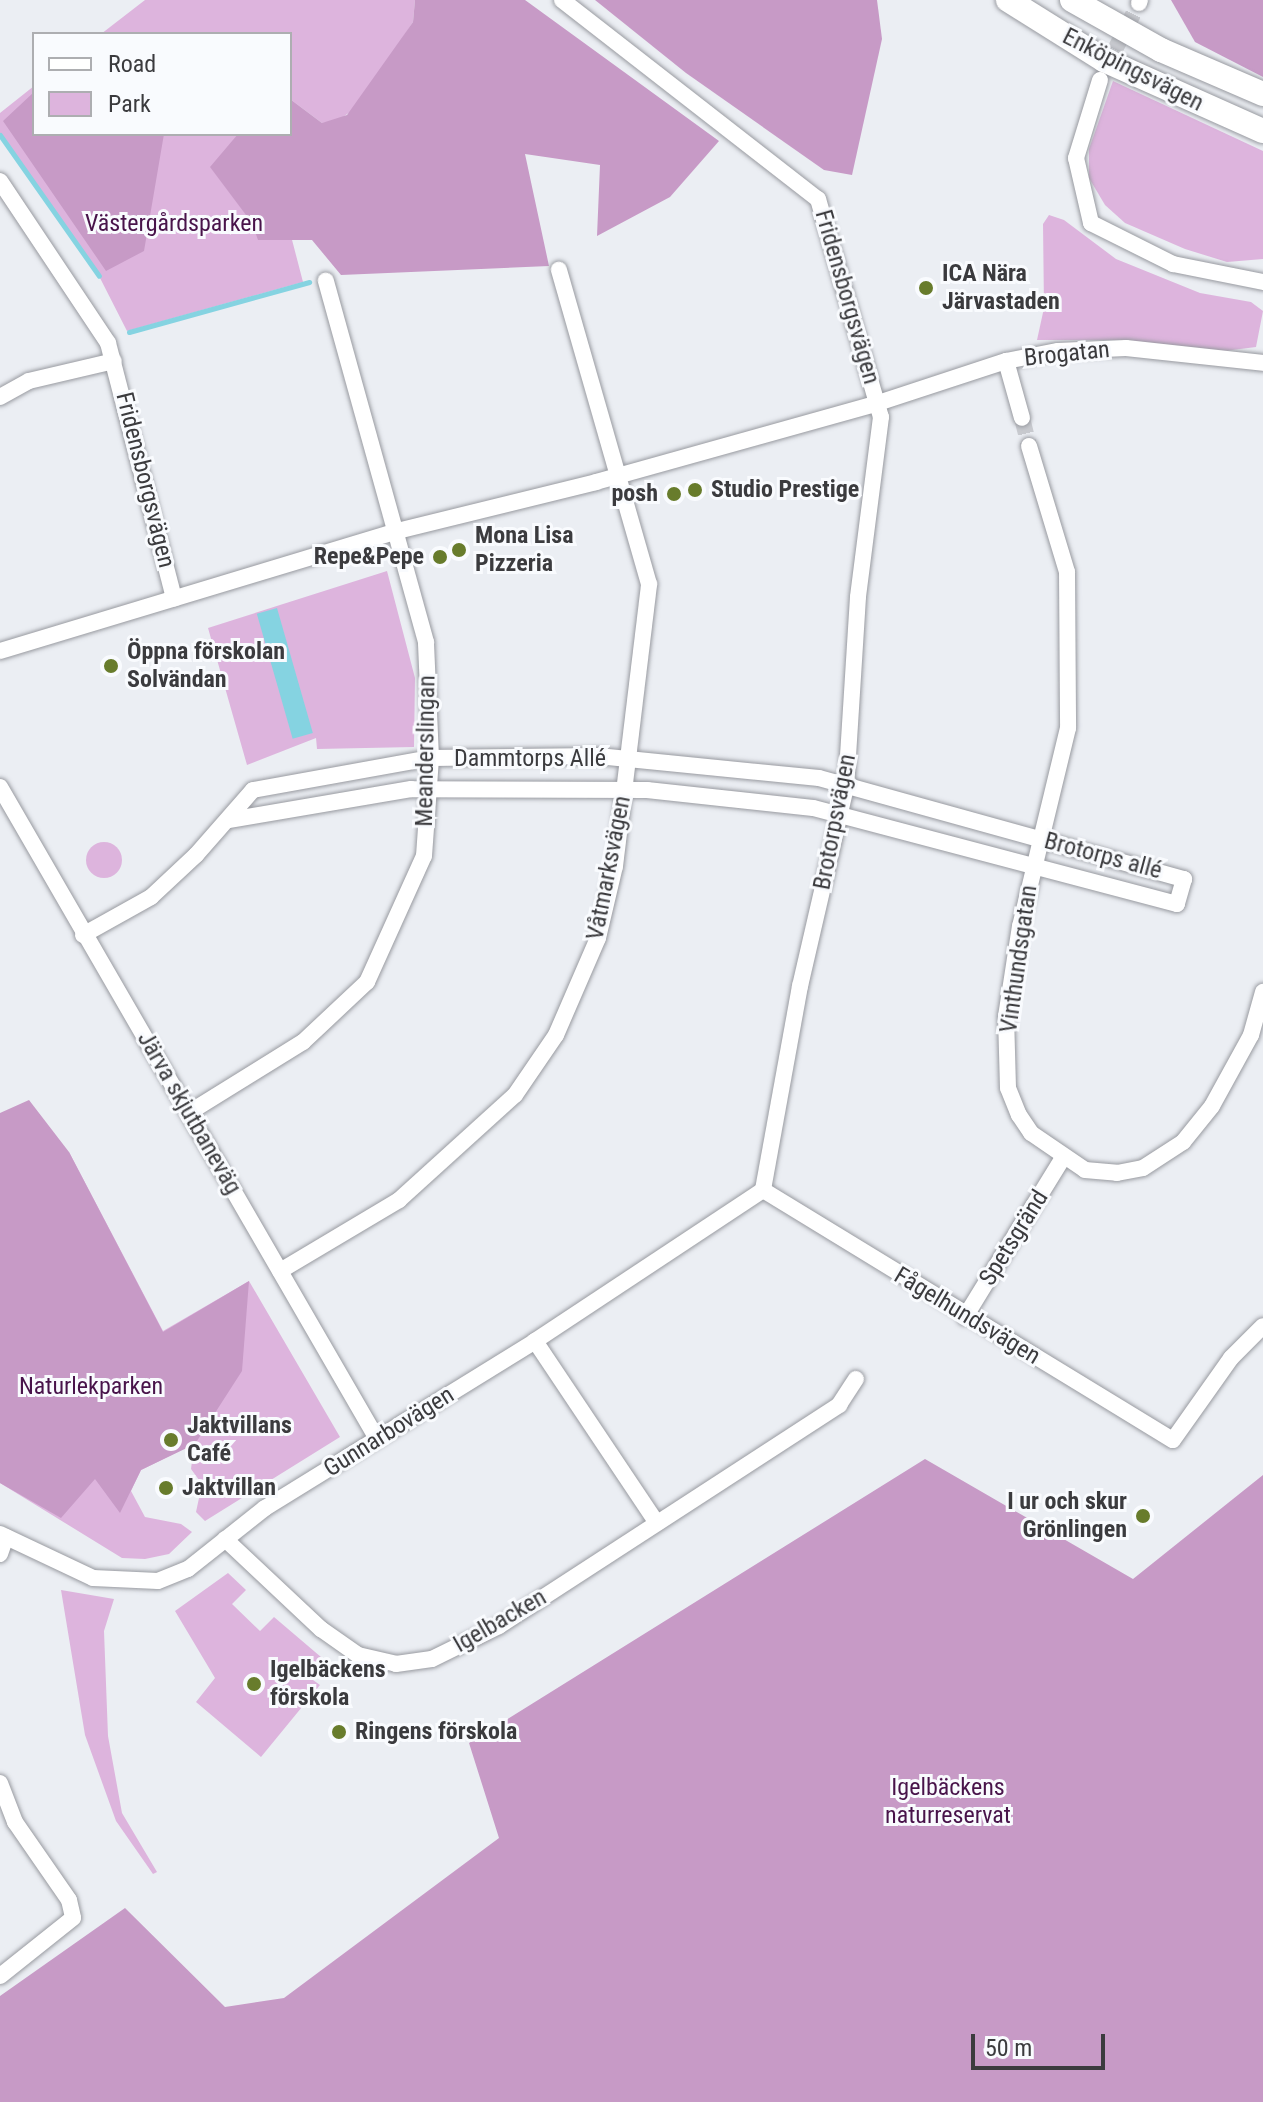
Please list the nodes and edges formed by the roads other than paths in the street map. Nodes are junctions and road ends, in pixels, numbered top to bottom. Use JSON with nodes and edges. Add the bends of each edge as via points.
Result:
{"nodes":[{"id":1,"x":562,"y":0,"type":"edge"},
{"id":2,"x":1008,"y":0,"type":"edge"},
{"id":3,"x":1072,"y":0,"type":"edge"},
{"id":4,"x":1100,"y":80,"type":"tunnel mouth"},
{"id":5,"x":1263,"y":94,"type":"edge"},
{"id":6,"x":1263,"y":131,"type":"edge"},
{"id":7,"x":0,"y":181,"type":"edge"},
{"id":8,"x":559,"y":270,"type":"dead end"},
{"id":9,"x":326,"y":281,"type":"dead end"},
{"id":10,"x":1263,"y":282,"type":"edge"},
{"id":11,"x":114,"y":361,"type":"junction"},
{"id":12,"x":1006,"y":361,"type":"junction"},
{"id":13,"x":1263,"y":363,"type":"edge"},
{"id":14,"x":0,"y":397,"type":"edge"},
{"id":15,"x":878,"y":403,"type":"junction"},
{"id":16,"x":1022,"y":418,"type":"tunnel mouth"},
{"id":17,"x":1029,"y":446,"type":"tunnel mouth"},
{"id":18,"x":619,"y":475,"type":"junction"},
{"id":19,"x":397,"y":531,"type":"junction"},
{"id":20,"x":174,"y":599,"type":"junction"},
{"id":21,"x":8,"y":643,"type":"edge"},
{"id":22,"x":0,"y":651,"type":"edge"},
{"id":23,"x":431,"y":758,"type":"junction"},
{"id":24,"x":630,"y":760,"type":"junction"},
{"id":25,"x":0,"y":787,"type":"edge"},
{"id":26,"x":846,"y":787,"type":"junction"},
{"id":27,"x":430,"y":789,"type":"junction"},
{"id":28,"x":625,"y":789,"type":"junction"},
{"id":29,"x":840,"y":815,"type":"junction"},
{"id":30,"x":229,"y":820,"type":"junction"},
{"id":31,"x":1039,"y":839,"type":"junction"},
{"id":32,"x":1033,"y":866,"type":"junction"},
{"id":33,"x":83,"y":935,"type":"junction"},
{"id":34,"x":1263,"y":992,"type":"edge"},
{"id":35,"x":190,"y":1112,"type":"junction"},
{"id":36,"x":1063,"y":1158,"type":"junction"},
{"id":37,"x":763,"y":1190,"type":"junction"},
{"id":38,"x":280,"y":1271,"type":"junction"},
{"id":39,"x":965,"y":1317,"type":"junction"},
{"id":40,"x":1263,"y":1326,"type":"edge"},
{"id":41,"x":535,"y":1341,"type":"junction"},
{"id":42,"x":856,"y":1379,"type":"dead end"},
{"id":43,"x":377,"y":1439,"type":"junction"},
{"id":44,"x":657,"y":1523,"type":"junction"},
{"id":45,"x":3,"y":1535,"type":"edge"},
{"id":46,"x":225,"y":1539,"type":"junction"},
{"id":47,"x":0,"y":1554,"type":"edge"},
{"id":48,"x":0,"y":1783,"type":"edge"},
{"id":49,"x":0,"y":1976,"type":"edge"}],
"edges":[{"from":1,"to":15,"type":"street","name":"Fridensborgsvägen","via":[[818,199]]},
{"from":2,"to":6,"type":"main road","name":"Enköpingsvägen","via":[[1104,60]]},
{"from":3,"to":5,"type":"main road","name":"Enköpingsvägen","via":[[1149,44]]},
{"from":4,"to":10,"type":"street","via":[[1076,158],[1091,223],[1173,264]]},
{"from":7,"to":11,"type":"street","name":"Fridensborgsvägen","via":[[80,295]]},
{"from":8,"to":18,"type":"street"},
{"from":9,"to":19,"type":"street"},
{"from":11,"to":14,"type":"street","via":[[29,381]]},
{"from":11,"to":20,"type":"street","name":"Fridensborgsvägen"},
{"from":12,"to":13,"type":"street","name":"Brogatan","via":[[1058,351],[1126,348]]},
{"from":12,"to":15,"type":"street","name":"Brogatan"},
{"from":12,"to":16,"type":"street"},
{"from":15,"to":18,"type":"street","name":"Fridensborgsvägen"},
{"from":15,"to":26,"type":"street","name":"Brotorpsvägen"},
{"from":17,"to":31,"type":"street","name":"Vinthundsgatan","via":[[1067,572],[1068,728]]},
{"from":18,"to":19,"type":"street","name":"Fridensborgsvägen"},
{"from":18,"to":24,"type":"street","name":"Våtmarksvägen","via":[[649,584]]},
{"from":19,"to":20,"type":"street","name":"Fridensborgsvägen"},
{"from":19,"to":23,"type":"street","name":"Meanderslingan","via":[[426,642]]},
{"from":20,"to":21,"type":"street","name":"Fridensborgsvägen"},
{"from":21,"to":22,"type":"street","name":"Fridensborgsvägen"},
{"from":23,"to":24,"type":"street","name":"Dammtorps Allé"},
{"from":23,"to":27,"type":"street","name":"Meanderslingan"},
{"from":23,"to":30,"type":"street","name":"Dammtorps Allé","via":[[253,790]]},
{"from":24,"to":26,"type":"street","name":"Dammtorps Allé","via":[[800,775]]},
{"from":24,"to":28,"type":"street","name":"Våtmarksvägen"},
{"from":25,"to":33,"type":"street","name":"Järva skjutbaneväg"},
{"from":26,"to":29,"type":"street","name":"Brotorpsvägen"},
{"from":26,"to":31,"type":"street","name":"Brotorps allé"},
{"from":27,"to":28,"type":"street","name":"Dammtorps Allé"},
{"from":27,"to":30,"type":"street","name":"Dammtorps Allé"},
{"from":27,"to":35,"type":"street","name":"Meanderslingan","via":[[424,856],[367,982],[303,1042]]},
{"from":28,"to":29,"type":"street","name":"Dammtorps Allé"},
{"from":28,"to":38,"type":"street","name":"Våtmarksvägen","via":[[598,938],[579,991],[532,1074],[466,1144],[399,1200]]},
{"from":29,"to":32,"type":"street","name":"Brotorps allé"},
{"from":29,"to":37,"type":"street","name":"Brotorpsvägen","via":[[800,986]]},
{"from":30,"to":33,"type":"street","name":"Dammtorps Allé","via":[[151,897]]},
{"from":31,"to":32,"type":"street","name":"Vinthundsgatan"},
{"from":31,"to":32,"type":"street","name":"Brotorps allé","via":[[1184,879],[1177,904]]},
{"from":32,"to":36,"type":"street","name":"Vinthundsgatan","via":[[1006,1016],[1008,1088],[1031,1133]]},
{"from":33,"to":35,"type":"street","name":"Järva skjutbaneväg"},
{"from":34,"to":36,"type":"street","name":"Vinthundsgatan","via":[[1251,1035],[1212,1106],[1183,1142],[1143,1168],[1117,1173],[1085,1170]]},
{"from":35,"to":38,"type":"street","name":"Järva skjutbaneväg"},
{"from":36,"to":39,"type":"street","name":"Spetsgränd"},
{"from":37,"to":39,"type":"street","name":"Fågelhundsvägen"},
{"from":37,"to":41,"type":"street","name":"Gunnarbovägen"},
{"from":38,"to":43,"type":"street","name":"Järva skjutbaneväg"},
{"from":39,"to":40,"type":"street","name":"Fågelhundsvägen","via":[[1173,1440],[1231,1358]]},
{"from":41,"to":43,"type":"street","name":"Gunnarbovägen"},
{"from":41,"to":44,"type":"street"},
{"from":42,"to":44,"type":"street","name":"Igelbacken","via":[[839,1405]]},
{"from":43,"to":46,"type":"street","name":"Gunnarbovägen"},
{"from":44,"to":46,"type":"street","name":"Igelbacken","via":[[466,1645],[432,1659],[396,1664],[358,1655],[321,1629]]},
{"from":45,"to":46,"type":"street","name":"Gunnarbovägen","via":[[60,1567],[130,1582],[158,1581],[188,1569]]},
{"from":45,"to":47,"type":"street"},
{"from":48,"to":49,"type":"street","via":[[15,1822],[69,1900],[73,1918]]}]}
